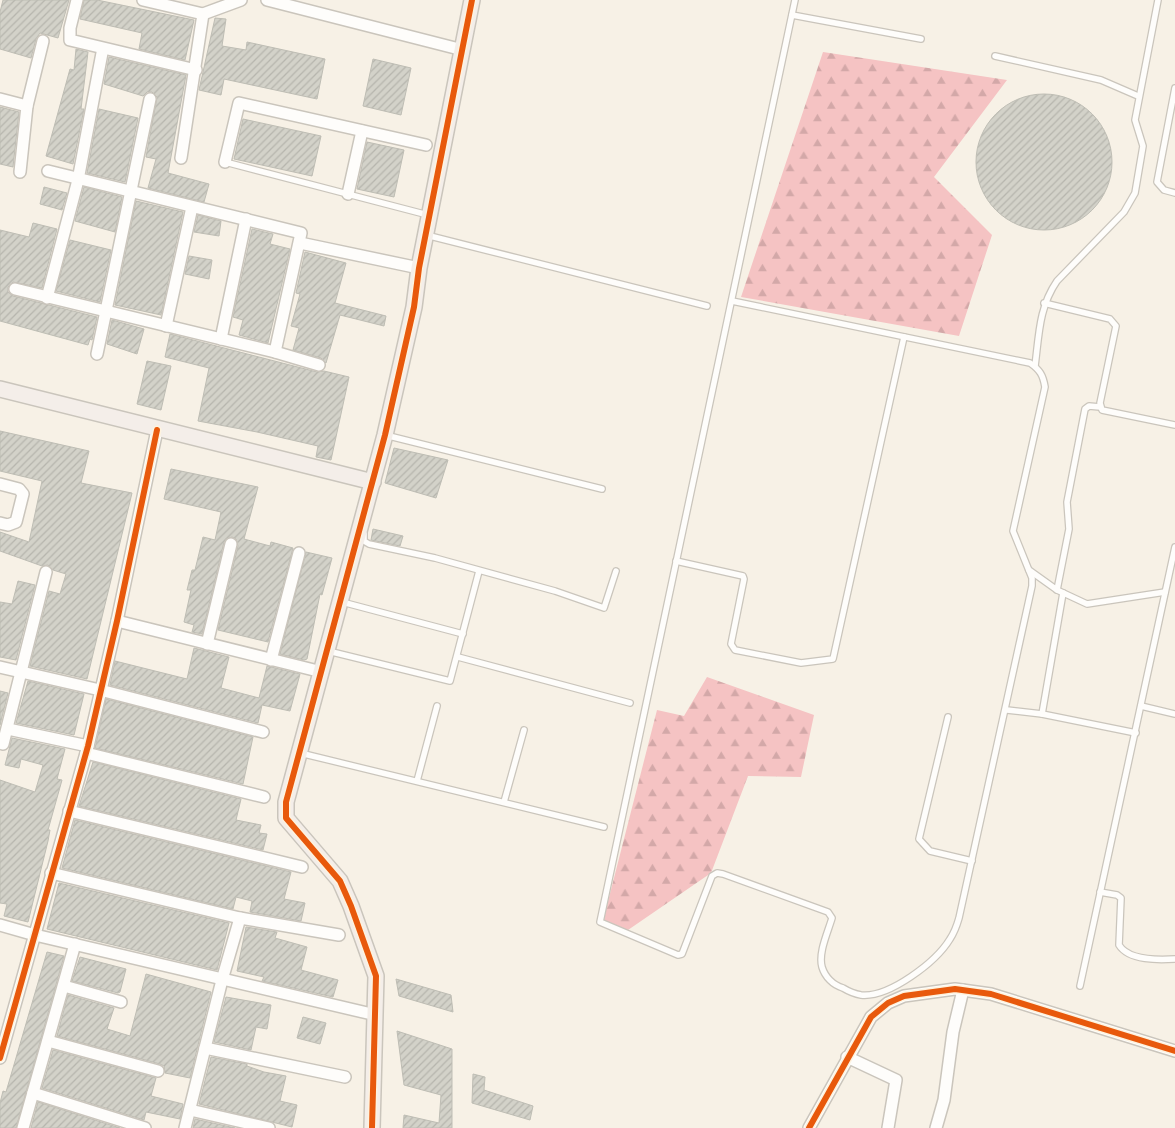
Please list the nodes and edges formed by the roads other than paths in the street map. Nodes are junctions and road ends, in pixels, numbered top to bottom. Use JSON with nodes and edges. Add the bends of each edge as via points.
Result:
{"nodes":[{"id":1,"x":77,"y":0,"type":"edge"},
{"id":2,"x":143,"y":0,"type":"edge"},
{"id":3,"x":241,"y":0,"type":"edge"},
{"id":4,"x":267,"y":0,"type":"edge"},
{"id":5,"x":472,"y":0,"type":"edge"},
{"id":6,"x":795,"y":0,"type":"edge"},
{"id":7,"x":1158,"y":0,"type":"edge"},
{"id":8,"x":203,"y":14,"type":"junction"},
{"id":9,"x":792,"y":15,"type":"junction"},
{"id":10,"x":921,"y":39,"type":"dead end"},
{"id":11,"x":43,"y":41,"type":"dead end"},
{"id":12,"x":463,"y":50,"type":"junction"},
{"id":13,"x":102,"y":53,"type":"dead end"},
{"id":14,"x":995,"y":56,"type":"dead end"},
{"id":15,"x":196,"y":70,"type":"junction"},
{"id":16,"x":1175,"y":88,"type":"edge"},
{"id":17,"x":1138,"y":96,"type":"junction"},
{"id":18,"x":150,"y":98,"type":"dead end"},
{"id":19,"x":0,"y":99,"type":"edge"},
{"id":20,"x":27,"y":106,"type":"junction"},
{"id":21,"x":362,"y":131,"type":"junction"},
{"id":22,"x":426,"y":145,"type":"dead end"},
{"id":23,"x":181,"y":158,"type":"dead end"},
{"id":24,"x":225,"y":162,"type":"joint"},
{"id":25,"x":48,"y":171,"type":"dead end"},
{"id":26,"x":20,"y":172,"type":"dead end"},
{"id":27,"x":78,"y":180,"type":"junction"},
{"id":28,"x":131,"y":192,"type":"junction"},
{"id":29,"x":1175,"y":193,"type":"edge"},
{"id":30,"x":348,"y":194,"type":"junction"},
{"id":31,"x":192,"y":207,"type":"junction"},
{"id":32,"x":430,"y":215,"type":"junction"},
{"id":33,"x":246,"y":220,"type":"junction"},
{"id":34,"x":426,"y":235,"type":"junction"},
{"id":35,"x":300,"y":243,"type":"junction"},
{"id":36,"x":419,"y":268,"type":"junction"},
{"id":37,"x":14,"y":289,"type":"dead end"},
{"id":38,"x":47,"y":298,"type":"junction"},
{"id":39,"x":732,"y":301,"type":"junction"},
{"id":40,"x":1044,"y":303,"type":"junction"},
{"id":41,"x":707,"y":306,"type":"dead end"},
{"id":42,"x":104,"y":312,"type":"junction"},
{"id":43,"x":166,"y":326,"type":"junction"},
{"id":44,"x":904,"y":337,"type":"junction"},
{"id":45,"x":221,"y":339,"type":"junction"},
{"id":46,"x":275,"y":352,"type":"junction"},
{"id":47,"x":97,"y":354,"type":"dead end"},
{"id":48,"x":319,"y":365,"type":"dead end"},
{"id":49,"x":1035,"y":366,"type":"junction"},
{"id":50,"x":0,"y":389,"type":"edge"},
{"id":51,"x":1100,"y":407,"type":"junction"},
{"id":52,"x":1175,"y":425,"type":"edge"},
{"id":53,"x":157,"y":430,"type":"junction"},
{"id":54,"x":385,"y":435,"type":"junction"},
{"id":55,"x":0,"y":484,"type":"edge"},
{"id":56,"x":375,"y":484,"type":"junction"},
{"id":57,"x":602,"y":489,"type":"dead end"},
{"id":58,"x":0,"y":522,"type":"edge"},
{"id":59,"x":231,"y":544,"type":"dead end"},
{"id":60,"x":1175,"y":547,"type":"edge"},
{"id":61,"x":298,"y":553,"type":"dead end"},
{"id":62,"x":676,"y":561,"type":"junction"},
{"id":63,"x":1029,"y":570,"type":"junction"},
{"id":64,"x":46,"y":572,"type":"dead end"},
{"id":65,"x":479,"y":572,"type":"junction"},
{"id":66,"x":616,"y":572,"type":"dead end"},
{"id":67,"x":1057,"y":590,"type":"junction"},
{"id":68,"x":1165,"y":592,"type":"junction"},
{"id":69,"x":1063,"y":593,"type":"junction"},
{"id":70,"x":342,"y":602,"type":"junction"},
{"id":71,"x":117,"y":620,"type":"junction"},
{"id":72,"x":463,"y":634,"type":"junction"},
{"id":73,"x":207,"y":644,"type":"junction"},
{"id":74,"x":328,"y":651,"type":"junction"},
{"id":75,"x":458,"y":657,"type":"junction"},
{"id":76,"x":271,"y":660,"type":"junction"},
{"id":77,"x":0,"y":667,"type":"edge"},
{"id":78,"x":23,"y":672,"type":"junction"},
{"id":79,"x":322,"y":672,"type":"junction"},
{"id":80,"x":100,"y":690,"type":"junction"},
{"id":81,"x":630,"y":703,"type":"dead end"},
{"id":82,"x":437,"y":706,"type":"dead end"},
{"id":83,"x":1141,"y":706,"type":"junction"},
{"id":84,"x":1007,"y":710,"type":"junction"},
{"id":85,"x":1042,"y":714,"type":"junction"},
{"id":86,"x":1175,"y":714,"type":"edge"},
{"id":87,"x":948,"y":717,"type":"dead end"},
{"id":88,"x":8,"y":729,"type":"junction"},
{"id":89,"x":524,"y":730,"type":"dead end"},
{"id":90,"x":263,"y":732,"type":"dead end"},
{"id":91,"x":1136,"y":733,"type":"junction"},
{"id":92,"x":4,"y":744,"type":"dead end"},
{"id":93,"x":87,"y":750,"type":"junction"},
{"id":94,"x":300,"y":753,"type":"junction"},
{"id":95,"x":416,"y":781,"type":"junction"},
{"id":96,"x":264,"y":797,"type":"dead end"},
{"id":97,"x":504,"y":802,"type":"junction"},
{"id":98,"x":69,"y":811,"type":"junction"},
{"id":99,"x":604,"y":827,"type":"dead end"},
{"id":100,"x":972,"y":861,"type":"junction"},
{"id":101,"x":302,"y":867,"type":"dead end"},
{"id":102,"x":51,"y":873,"type":"junction"},
{"id":103,"x":1100,"y":892,"type":"junction"},
{"id":104,"x":240,"y":918,"type":"junction"},
{"id":105,"x":0,"y":924,"type":"edge"},
{"id":106,"x":35,"y":935,"type":"junction"},
{"id":107,"x":339,"y":935,"type":"dead end"},
{"id":108,"x":75,"y":944,"type":"junction"},
{"id":109,"x":1175,"y":959,"type":"edge"},
{"id":110,"x":222,"y":980,"type":"junction"},
{"id":111,"x":64,"y":986,"type":"junction"},
{"id":112,"x":1080,"y":986,"type":"dead end"},
{"id":113,"x":963,"y":990,"type":"junction"},
{"id":114,"x":121,"y":1002,"type":"dead end"},
{"id":115,"x":376,"y":1015,"type":"junction"},
{"id":116,"x":48,"y":1040,"type":"junction"},
{"id":117,"x":205,"y":1048,"type":"junction"},
{"id":118,"x":1175,"y":1052,"type":"edge"},
{"id":119,"x":847,"y":1057,"type":"junction"},
{"id":120,"x":0,"y":1058,"type":"edge"},
{"id":121,"x":158,"y":1072,"type":"dead end"},
{"id":122,"x":345,"y":1077,"type":"dead end"},
{"id":123,"x":33,"y":1093,"type":"junction"},
{"id":124,"x":190,"y":1110,"type":"junction"},
{"id":125,"x":23,"y":1128,"type":"edge"},
{"id":126,"x":145,"y":1128,"type":"edge"},
{"id":127,"x":186,"y":1128,"type":"edge"},
{"id":128,"x":269,"y":1128,"type":"edge"},
{"id":129,"x":372,"y":1128,"type":"edge"},
{"id":130,"x":809,"y":1128,"type":"edge"},
{"id":131,"x":888,"y":1128,"type":"edge"},
{"id":132,"x":936,"y":1128,"type":"edge"}],
"edges":[{"from":1,"to":15,"type":"street","via":[[69,37],[74,42]]},
{"from":2,"to":8,"type":"street"},
{"from":3,"to":8,"type":"street"},
{"from":4,"to":12,"type":"street"},
{"from":5,"to":12,"type":"street"},
{"from":6,"to":9,"type":"lane"},
{"from":7,"to":17,"type":"lane"},
{"from":8,"to":15,"type":"street"},
{"from":9,"to":10,"type":"lane"},
{"from":9,"to":39,"type":"lane"},
{"from":11,"to":20,"type":"street"},
{"from":12,"to":32,"type":"street"},
{"from":13,"to":27,"type":"street"},
{"from":14,"to":17,"type":"lane","via":[[1101,80]]},
{"from":15,"to":23,"type":"street"},
{"from":16,"to":29,"type":"lane","via":[[1156,182],[1164,190]]},
{"from":17,"to":40,"type":"lane","via":[[1135,120],[1143,146],[1135,193],[1124,212],[1057,280]]},
{"from":18,"to":28,"type":"street"},
{"from":19,"to":20,"type":"street"},
{"from":20,"to":26,"type":"street"},
{"from":21,"to":22,"type":"street"},
{"from":21,"to":24,"type":"street","via":[[239,103]]},
{"from":21,"to":30,"type":"street"},
{"from":24,"to":30,"type":"lane"},
{"from":25,"to":27,"type":"street"},
{"from":27,"to":28,"type":"street"},
{"from":27,"to":38,"type":"street"},
{"from":28,"to":31,"type":"street"},
{"from":28,"to":42,"type":"street"},
{"from":30,"to":32,"type":"lane"},
{"from":31,"to":33,"type":"street"},
{"from":31,"to":43,"type":"street"},
{"from":32,"to":34,"type":"street"},
{"from":33,"to":35,"type":"street","via":[[301,233]]},
{"from":33,"to":45,"type":"street"},
{"from":34,"to":36,"type":"street"},
{"from":34,"to":41,"type":"lane"},
{"from":35,"to":36,"type":"street"},
{"from":35,"to":46,"type":"street"},
{"from":36,"to":54,"type":"street","via":[[414,307]]},
{"from":37,"to":38,"type":"street"},
{"from":38,"to":42,"type":"street"},
{"from":39,"to":44,"type":"lane"},
{"from":39,"to":62,"type":"lane"},
{"from":40,"to":49,"type":"lane"},
{"from":40,"to":51,"type":"lane","via":[[1114,322],[1116,326]]},
{"from":42,"to":43,"type":"street"},
{"from":42,"to":47,"type":"street"},
{"from":43,"to":45,"type":"street"},
{"from":44,"to":49,"type":"lane"},
{"from":44,"to":62,"type":"lane","via":[[833,659],[801,663],[735,650],[731,644],[744,579]]},
{"from":45,"to":46,"type":"street"},
{"from":46,"to":48,"type":"street"},
{"from":49,"to":63,"type":"lane","via":[[1044,378],[1044,387],[1013,531]]},
{"from":50,"to":53,"type":"street"},
{"from":51,"to":52,"type":"lane"},
{"from":51,"to":67,"type":"lane","via":[[1085,409],[1067,502],[1069,528]]},
{"from":53,"to":56,"type":"street"},
{"from":53,"to":71,"type":"street"},
{"from":54,"to":56,"type":"street"},
{"from":54,"to":57,"type":"lane"},
{"from":55,"to":58,"type":"street","via":[[19,489],[23,494],[16,522],[8,525]]},
{"from":56,"to":65,"type":"lane","via":[[364,541]]},
{"from":56,"to":70,"type":"street"},
{"from":59,"to":73,"type":"street"},
{"from":60,"to":68,"type":"lane"},
{"from":61,"to":76,"type":"street"},
{"from":62,"to":100,"type":"lane","via":[[600,919],[602,924],[682,954],[712,876],[723,874],[828,912],[832,918],[822,966],[827,978],[850,992],[874,993],[918,972],[950,939],[959,918]]},
{"from":63,"to":67,"type":"lane"},
{"from":63,"to":84,"type":"lane","via":[[1032,586]]},
{"from":64,"to":78,"type":"street"},
{"from":65,"to":66,"type":"lane","via":[[555,591],[604,608]]},
{"from":65,"to":72,"type":"lane"},
{"from":67,"to":69,"type":"lane"},
{"from":68,"to":69,"type":"lane","via":[[1087,604]]},
{"from":68,"to":83,"type":"lane"},
{"from":69,"to":85,"type":"lane"},
{"from":70,"to":72,"type":"lane"},
{"from":70,"to":74,"type":"street"},
{"from":71,"to":73,"type":"street"},
{"from":71,"to":80,"type":"street"},
{"from":72,"to":75,"type":"lane"},
{"from":73,"to":76,"type":"street"},
{"from":74,"to":75,"type":"lane","via":[[448,682]]},
{"from":74,"to":79,"type":"street"},
{"from":75,"to":81,"type":"lane"},
{"from":76,"to":79,"type":"street"},
{"from":77,"to":78,"type":"street"},
{"from":78,"to":80,"type":"street"},
{"from":78,"to":88,"type":"street"},
{"from":79,"to":94,"type":"street"},
{"from":80,"to":90,"type":"street"},
{"from":80,"to":93,"type":"street"},
{"from":82,"to":95,"type":"lane"},
{"from":83,"to":86,"type":"lane"},
{"from":83,"to":91,"type":"lane"},
{"from":84,"to":85,"type":"lane"},
{"from":84,"to":100,"type":"lane"},
{"from":85,"to":91,"type":"lane"},
{"from":87,"to":100,"type":"lane","via":[[919,839],[930,851]]},
{"from":88,"to":92,"type":"street"},
{"from":88,"to":93,"type":"street"},
{"from":89,"to":97,"type":"lane"},
{"from":91,"to":103,"type":"lane"},
{"from":93,"to":96,"type":"street"},
{"from":93,"to":98,"type":"street"},
{"from":94,"to":95,"type":"lane"},
{"from":94,"to":115,"type":"street","via":[[286,802],[286,818],[344,889],[376,976]]},
{"from":95,"to":97,"type":"lane"},
{"from":97,"to":99,"type":"lane"},
{"from":98,"to":101,"type":"street"},
{"from":98,"to":102,"type":"street"},
{"from":102,"to":104,"type":"street"},
{"from":102,"to":106,"type":"street"},
{"from":103,"to":109,"type":"lane","via":[[1121,898],[1119,945],[1122,950],[1135,956]]},
{"from":103,"to":112,"type":"lane"},
{"from":104,"to":107,"type":"street"},
{"from":104,"to":110,"type":"street"},
{"from":105,"to":106,"type":"street"},
{"from":106,"to":108,"type":"street"},
{"from":106,"to":120,"type":"street"},
{"from":108,"to":110,"type":"street"},
{"from":108,"to":111,"type":"street"},
{"from":110,"to":115,"type":"street"},
{"from":110,"to":117,"type":"street"},
{"from":111,"to":114,"type":"street"},
{"from":111,"to":116,"type":"street"},
{"from":113,"to":118,"type":"street","via":[[991,994]]},
{"from":113,"to":119,"type":"street","via":[[904,996],[888,1003],[871,1016]]},
{"from":113,"to":132,"type":"street"},
{"from":115,"to":129,"type":"street"},
{"from":116,"to":121,"type":"street"},
{"from":116,"to":123,"type":"street"},
{"from":117,"to":122,"type":"street"},
{"from":117,"to":124,"type":"street"},
{"from":119,"to":130,"type":"street"},
{"from":119,"to":131,"type":"street","via":[[896,1080]]},
{"from":123,"to":125,"type":"street"},
{"from":123,"to":126,"type":"street"},
{"from":124,"to":127,"type":"street"},
{"from":124,"to":128,"type":"street"}]}
